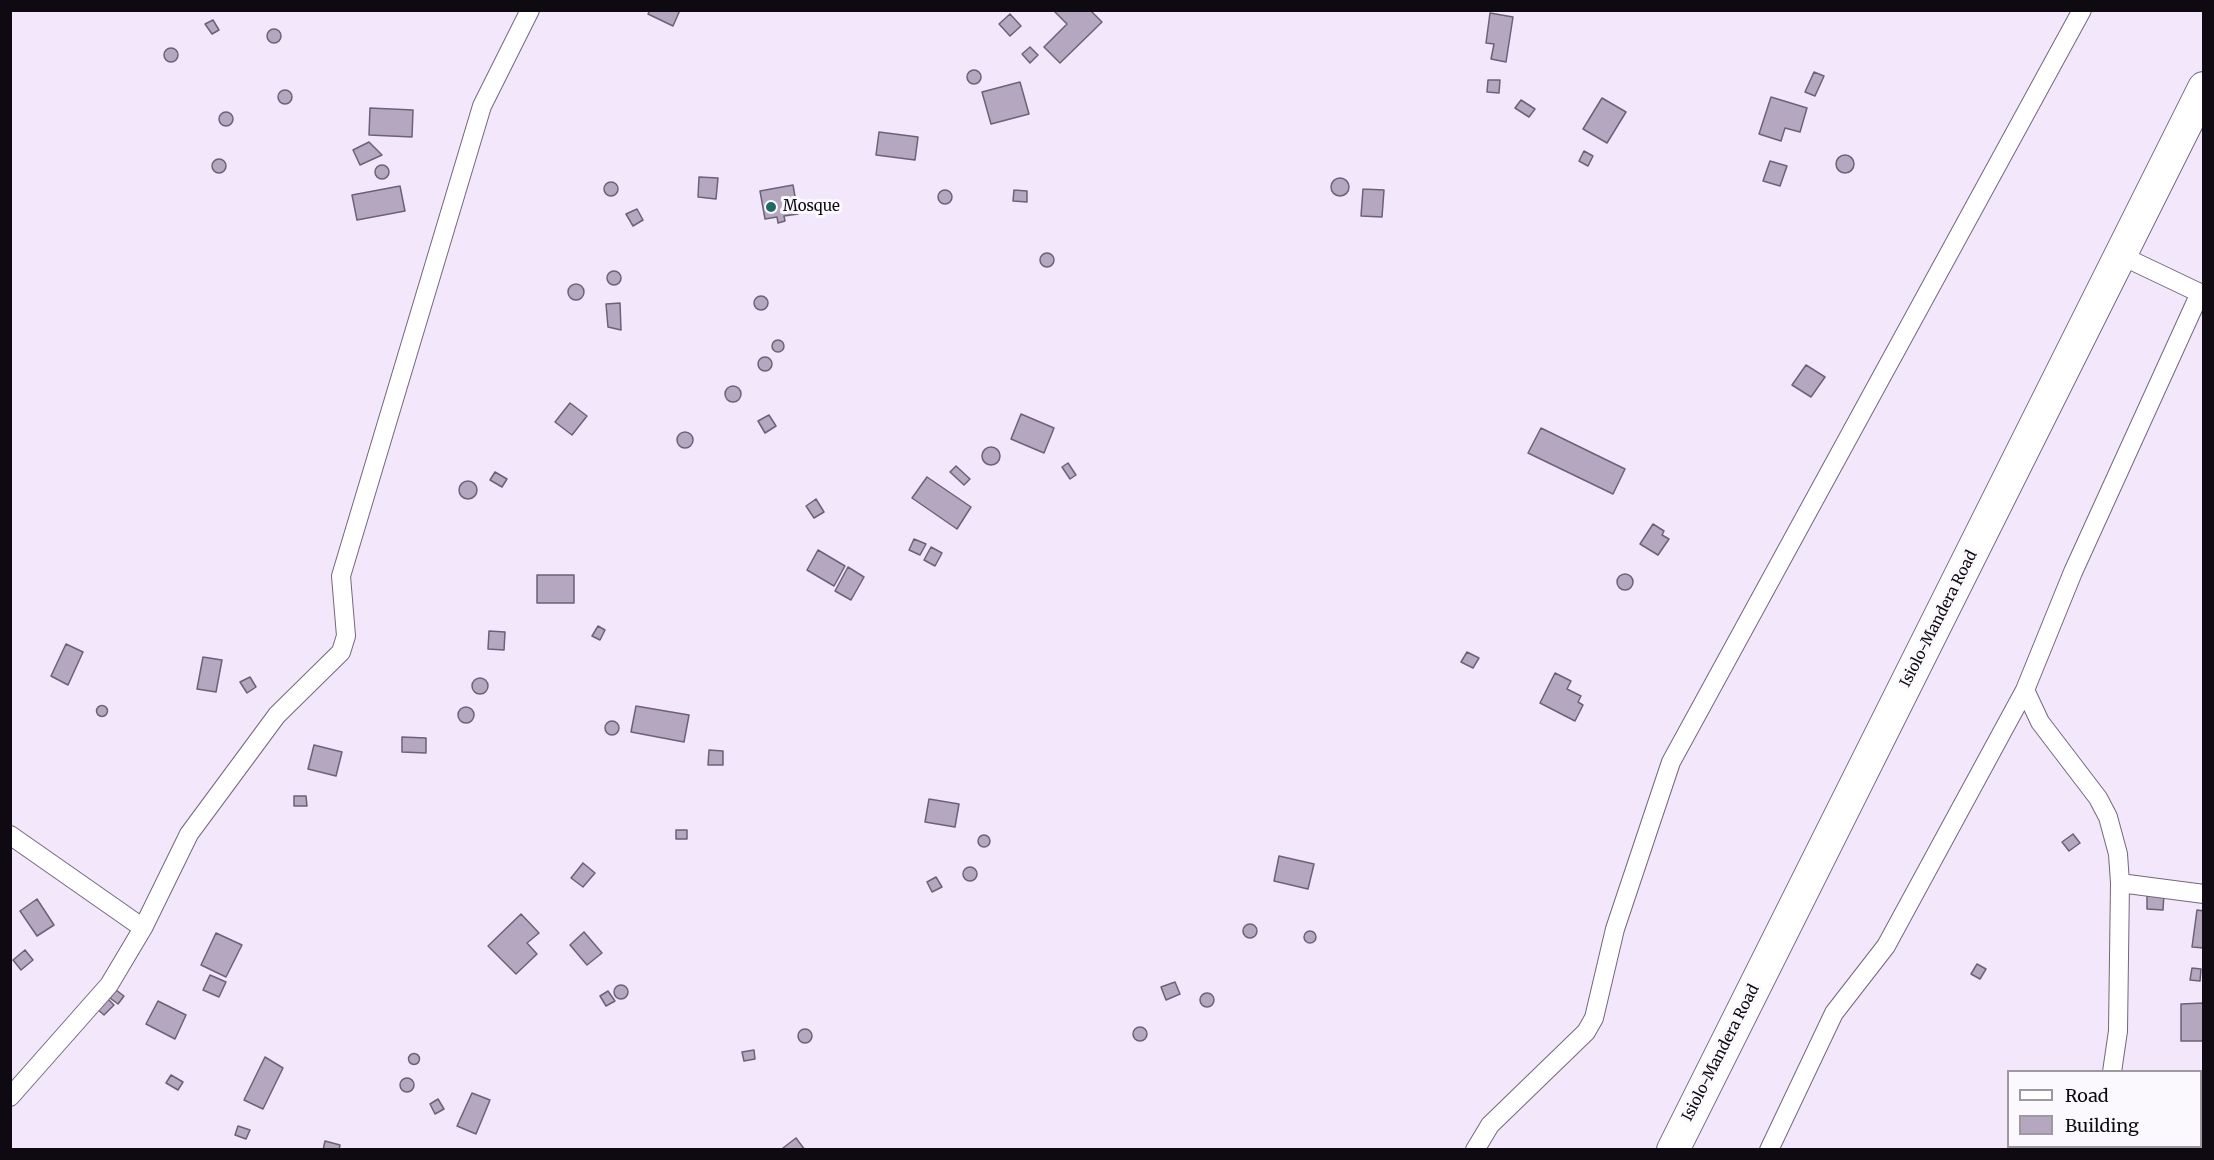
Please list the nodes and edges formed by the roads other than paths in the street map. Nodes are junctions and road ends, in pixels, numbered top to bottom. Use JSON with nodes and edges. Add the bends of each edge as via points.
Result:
{"nodes":[{"id":1,"x":530,"y":10,"type":"edge"},
{"id":2,"x":2082,"y":10,"type":"edge"},
{"id":3,"x":2204,"y":88,"type":"edge"},
{"id":4,"x":2120,"y":255,"type":"junction"},
{"id":5,"x":2202,"y":294,"type":"edge"},
{"id":6,"x":2025,"y":690,"type":"junction"},
{"id":7,"x":10,"y":835,"type":"edge"},
{"id":8,"x":2120,"y":883,"type":"junction"},
{"id":9,"x":2204,"y":894,"type":"edge"},
{"id":10,"x":144,"y":928,"type":"junction"},
{"id":11,"x":2112,"y":1070,"type":"edge"},
{"id":12,"x":10,"y":1097,"type":"edge"},
{"id":13,"x":1475,"y":1149,"type":"edge"},
{"id":14,"x":1673,"y":1149,"type":"edge"},
{"id":15,"x":1769,"y":1149,"type":"edge"}],
"edges":[{"from":1,"to":10,"type":"street","via":[[482,106],[341,576],[346,636],[341,652],[277,715],[189,834]]},
{"from":2,"to":13,"type":"street","via":[[1671,762],[1615,929],[1594,1018],[1586,1032],[1490,1125]]},
{"from":3,"to":4,"type":"highway","name":"Isiolo-Mandera Road"},
{"from":4,"to":5,"type":"street"},
{"from":4,"to":14,"type":"highway","name":"Isiolo-Mandera Road"},
{"from":5,"to":6,"type":"street","via":[[2073,572]]},
{"from":6,"to":8,"type":"street","via":[[2040,722],[2103,807],[2118,854]]},
{"from":6,"to":15,"type":"street","via":[[1886,946],[1834,1013]]},
{"from":7,"to":10,"type":"street"},
{"from":8,"to":9,"type":"street"},
{"from":8,"to":11,"type":"street","via":[[2118,1031]]},
{"from":10,"to":12,"type":"street","via":[[109,985]]}]}
